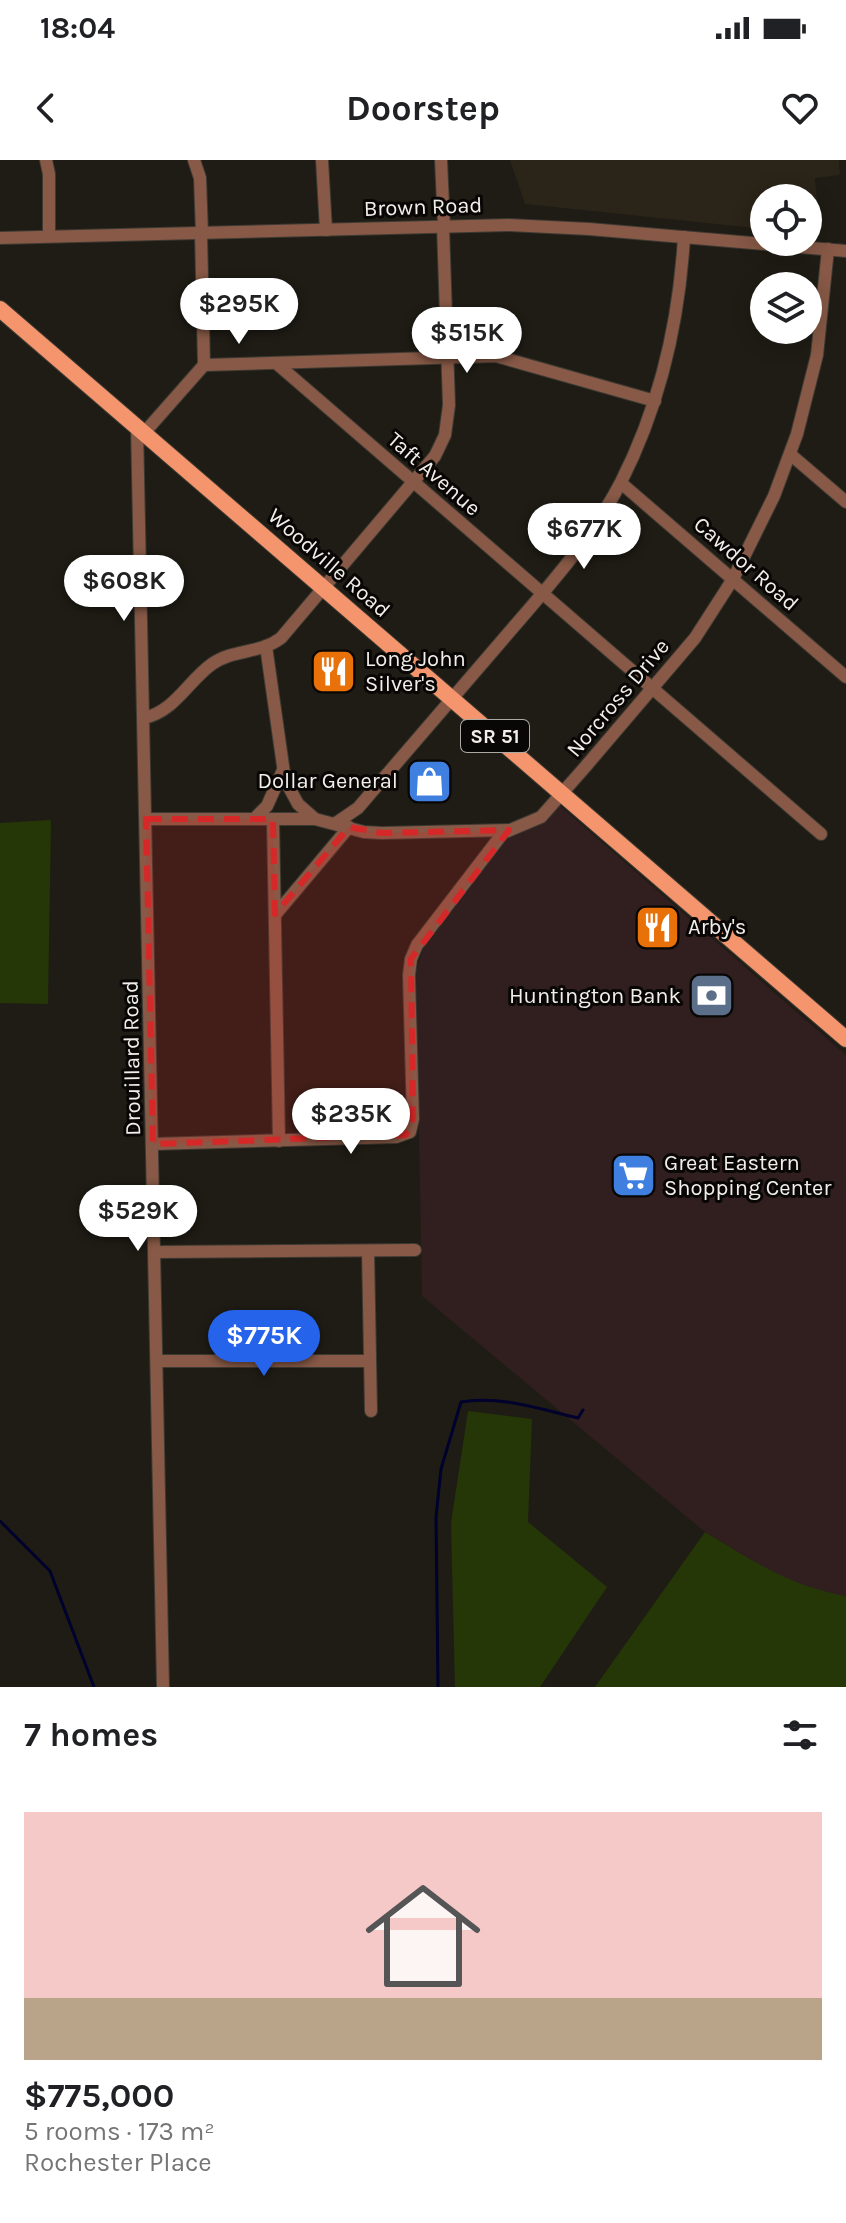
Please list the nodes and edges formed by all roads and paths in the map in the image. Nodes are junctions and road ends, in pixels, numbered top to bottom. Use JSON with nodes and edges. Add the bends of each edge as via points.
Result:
{"nodes":[{"id":1,"x":46,"y":160,"type":"edge"},
{"id":2,"x":194,"y":160,"type":"edge"},
{"id":3,"x":322,"y":160,"type":"edge"},
{"id":4,"x":441,"y":160,"type":"edge"},
{"id":5,"x":444,"y":226,"type":"junction"},
{"id":6,"x":326,"y":230,"type":"junction"},
{"id":7,"x":201,"y":234,"type":"junction"},
{"id":8,"x":49,"y":236,"type":"junction"},
{"id":9,"x":684,"y":237,"type":"junction"},
{"id":10,"x":0,"y":238,"type":"edge"},
{"id":11,"x":828,"y":249,"type":"junction"},
{"id":12,"x":846,"y":251,"type":"edge"},
{"id":13,"x":0,"y":309,"type":"edge"},
{"id":14,"x":448,"y":357,"type":"junction"},
{"id":15,"x":276,"y":363,"type":"junction"},
{"id":16,"x":204,"y":365,"type":"junction"},
{"id":17,"x":655,"y":401,"type":"junction"},
{"id":18,"x":140,"y":430,"type":"junction"},
{"id":19,"x":790,"y":454,"type":"junction"},
{"id":20,"x":414,"y":483,"type":"junction"},
{"id":21,"x":621,"y":483,"type":"junction"},
{"id":22,"x":846,"y":502,"type":"edge"},
{"id":23,"x":733,"y":579,"type":"junction"},
{"id":24,"x":324,"y":588,"type":"junction"},
{"id":25,"x":543,"y":593,"type":"junction"},
{"id":26,"x":266,"y":646,"type":"junction"},
{"id":27,"x":846,"y":677,"type":"edge"},
{"id":28,"x":653,"y":688,"type":"junction"},
{"id":29,"x":453,"y":698,"type":"junction"},
{"id":30,"x":144,"y":718,"type":"junction"},
{"id":31,"x":283,"y":770,"type":"junction"},
{"id":32,"x":562,"y":793,"type":"junction"},
{"id":33,"x":146,"y":819,"type":"junction"},
{"id":34,"x":254,"y":819,"type":"junction"},
{"id":35,"x":273,"y":819,"type":"junction"},
{"id":36,"x":315,"y":819,"type":"junction"},
{"id":37,"x":342,"y":825,"type":"junction"},
{"id":38,"x":509,"y":830,"type":"junction"},
{"id":39,"x":821,"y":834,"type":"dead end"},
{"id":40,"x":275,"y":915,"type":"junction"},
{"id":41,"x":846,"y":1039,"type":"edge"},
{"id":42,"x":279,"y":1141,"type":"junction"},
{"id":43,"x":153,"y":1144,"type":"junction"},
{"id":44,"x":415,"y":1250,"type":"dead end"},
{"id":45,"x":368,"y":1251,"type":"junction"},
{"id":46,"x":156,"y":1252,"type":"junction"},
{"id":47,"x":158,"y":1361,"type":"junction"},
{"id":48,"x":370,"y":1361,"type":"junction"},
{"id":49,"x":371,"y":1411,"type":"dead end"},
{"id":50,"x":163,"y":1687,"type":"edge"}],
"edges":[{"from":1,"to":8,"type":"street"},
{"from":2,"to":7,"type":"street","via":[[200,178]]},
{"from":3,"to":6,"type":"street"},
{"from":4,"to":5,"type":"street"},
{"from":5,"to":6,"type":"street","name":"Brown Road"},
{"from":5,"to":9,"type":"street","name":"Brown Road","via":[[560,227]]},
{"from":5,"to":14,"type":"street"},
{"from":6,"to":7,"type":"street","name":"Brown Road"},
{"from":7,"to":8,"type":"street","name":"Brown Road"},
{"from":7,"to":16,"type":"street"},
{"from":8,"to":10,"type":"street","name":"Brown Road"},
{"from":9,"to":11,"type":"street","name":"Brown Road"},
{"from":9,"to":17,"type":"street","via":[[675,321]]},
{"from":11,"to":12,"type":"street","name":"Brown Road"},
{"from":11,"to":19,"type":"street","name":"Norcross Drive","via":[[817,355]]},
{"from":13,"to":18,"type":"main road","name":"Woodville Road","number":"SR 51"},
{"from":14,"to":15,"type":"street"},
{"from":14,"to":17,"type":"street","via":[[502,356]]},
{"from":14,"to":20,"type":"street","via":[[445,435]]},
{"from":15,"to":16,"type":"street"},
{"from":15,"to":20,"type":"street","name":"Taft Avenue"},
{"from":16,"to":18,"type":"street"},
{"from":17,"to":21,"type":"street"},
{"from":18,"to":24,"type":"main road","name":"Woodville Road","number":"SR 51"},
{"from":18,"to":30,"type":"street","name":"Drouillard Road"},
{"from":19,"to":22,"type":"street"},
{"from":19,"to":23,"type":"street","name":"Norcross Drive"},
{"from":20,"to":24,"type":"street"},
{"from":20,"to":25,"type":"street","name":"Taft Avenue"},
{"from":21,"to":23,"type":"street","name":"Cawdor Road"},
{"from":21,"to":25,"type":"street","via":[[578,551]]},
{"from":23,"to":27,"type":"street","name":"Cawdor Road"},
{"from":23,"to":28,"type":"street","name":"Norcross Drive","via":[[695,638]]},
{"from":24,"to":26,"type":"street","via":[[281,638]]},
{"from":24,"to":29,"type":"main road","name":"Woodville Road","number":"SR 51"},
{"from":25,"to":28,"type":"street","name":"Taft Avenue"},
{"from":25,"to":29,"type":"street"},
{"from":26,"to":30,"type":"street","via":[[223,658],[165,709]]},
{"from":26,"to":31,"type":"street"},
{"from":28,"to":32,"type":"street","name":"Norcross Drive"},
{"from":28,"to":39,"type":"street","name":"Taft Avenue"},
{"from":29,"to":32,"type":"main road","name":"Woodville Road","number":"SR 51"},
{"from":29,"to":37,"type":"street"},
{"from":30,"to":33,"type":"street","name":"Drouillard Road"},
{"from":31,"to":34,"type":"street","via":[[267,806]]},
{"from":31,"to":36,"type":"street","via":[[291,795]]},
{"from":32,"to":38,"type":"street","name":"Norcross Drive","via":[[536,820]]},
{"from":32,"to":41,"type":"main road","name":"Woodville Road","number":"SR 51"},
{"from":33,"to":34,"type":"street"},
{"from":33,"to":43,"type":"street","name":"Drouillard Road"},
{"from":34,"to":35,"type":"street"},
{"from":35,"to":36,"type":"street"},
{"from":35,"to":40,"type":"street"},
{"from":36,"to":37,"type":"street"},
{"from":37,"to":38,"type":"street","via":[[382,833]]},
{"from":37,"to":40,"type":"street"},
{"from":38,"to":42,"type":"street","name":"Norcross Drive","via":[[426,931],[411,959],[410,1132],[396,1137]]},
{"from":40,"to":42,"type":"street"},
{"from":42,"to":43,"type":"street"},
{"from":43,"to":46,"type":"street","name":"Drouillard Road"},
{"from":44,"to":45,"type":"street"},
{"from":45,"to":46,"type":"street"},
{"from":45,"to":48,"type":"street"},
{"from":46,"to":47,"type":"street","name":"Drouillard Road"},
{"from":47,"to":48,"type":"street"},
{"from":47,"to":50,"type":"street","name":"Drouillard Road"},
{"from":48,"to":49,"type":"street"}]}
